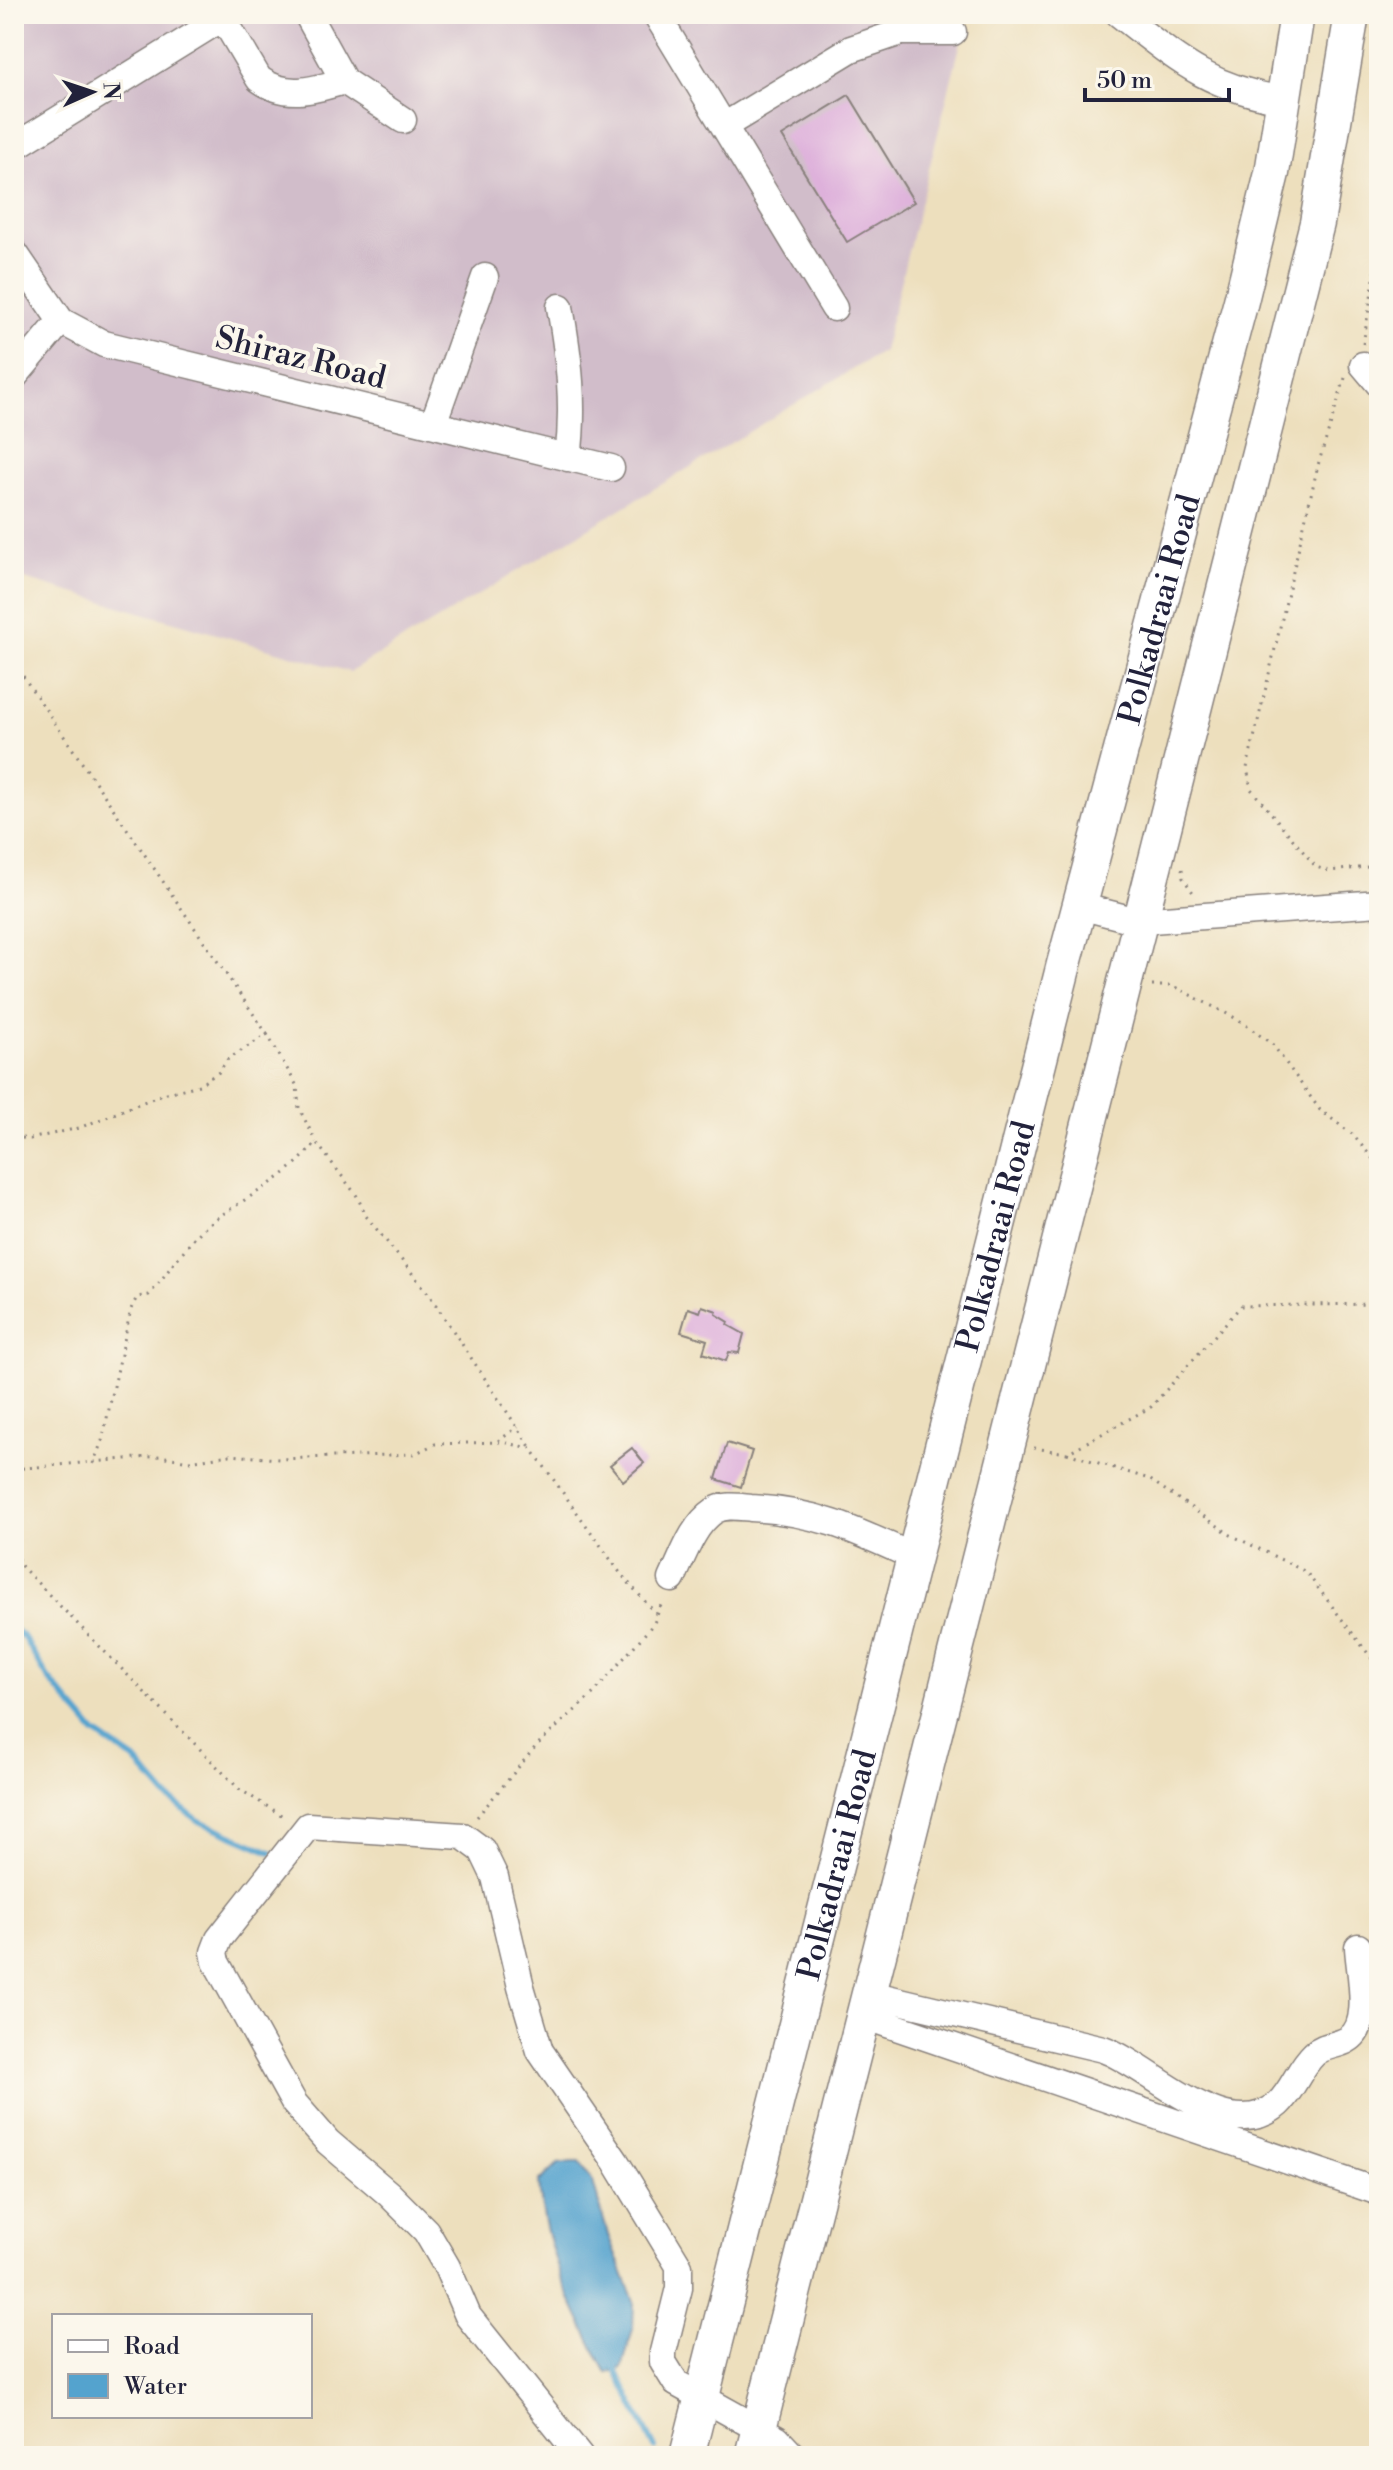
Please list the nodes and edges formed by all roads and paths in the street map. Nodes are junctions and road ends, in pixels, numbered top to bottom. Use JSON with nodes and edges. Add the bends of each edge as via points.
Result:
{"nodes":[{"id":1,"x":307,"y":14,"type":"edge"},
{"id":2,"x":656,"y":14,"type":"edge"},
{"id":3,"x":1297,"y":14,"type":"edge"},
{"id":4,"x":1352,"y":14,"type":"edge"},
{"id":5,"x":226,"y":16,"type":"edge"},
{"id":6,"x":1129,"y":18,"type":"edge"},
{"id":7,"x":953,"y":32,"type":"dead end"},
{"id":8,"x":344,"y":81,"type":"junction"},
{"id":9,"x":1284,"y":100,"type":"junction"},
{"id":10,"x":403,"y":120,"type":"dead end"},
{"id":11,"x":724,"y":126,"type":"junction"},
{"id":12,"x":14,"y":147,"type":"edge"},
{"id":13,"x":1379,"y":250,"type":"edge"},
{"id":14,"x":14,"y":252,"type":"edge"},
{"id":15,"x":485,"y":277,"type":"dead end"},
{"id":16,"x":560,"y":307,"type":"dead end"},
{"id":17,"x":834,"y":308,"type":"dead end"},
{"id":18,"x":61,"y":321,"type":"junction"},
{"id":19,"x":1371,"y":374,"type":"edge"},
{"id":20,"x":14,"y":377,"type":"edge"},
{"id":21,"x":433,"y":424,"type":"junction"},
{"id":22,"x":568,"y":458,"type":"junction"},
{"id":23,"x":611,"y":468,"type":"dead end"},
{"id":24,"x":14,"y":663,"type":"edge"},
{"id":25,"x":1379,"y":866,"type":"edge"},
{"id":26,"x":1379,"y":903,"type":"edge"},
{"id":27,"x":1079,"y":906,"type":"junction"},
{"id":28,"x":1138,"y":921,"type":"junction"},
{"id":29,"x":1148,"y":986,"type":"dead end"},
{"id":30,"x":267,"y":1034,"type":"junction"},
{"id":31,"x":14,"y":1137,"type":"edge"},
{"id":32,"x":316,"y":1142,"type":"junction"},
{"id":33,"x":1379,"y":1166,"type":"edge"},
{"id":34,"x":1379,"y":1304,"type":"edge"},
{"id":35,"x":518,"y":1427,"type":"junction"},
{"id":36,"x":495,"y":1443,"type":"junction"},
{"id":37,"x":1007,"y":1443,"type":"junction"},
{"id":38,"x":531,"y":1448,"type":"junction"},
{"id":39,"x":1067,"y":1453,"type":"junction"},
{"id":40,"x":93,"y":1464,"type":"junction"},
{"id":41,"x":14,"y":1469,"type":"edge"},
{"id":42,"x":14,"y":1551,"type":"edge"},
{"id":43,"x":916,"y":1558,"type":"junction"},
{"id":44,"x":672,"y":1579,"type":"joint"},
{"id":45,"x":657,"y":1615,"type":"junction"},
{"id":46,"x":1379,"y":1668,"type":"edge"},
{"id":47,"x":308,"y":1826,"type":"junction"},
{"id":48,"x":463,"y":1836,"type":"junction"},
{"id":49,"x":1358,"y":1947,"type":"dead end"},
{"id":50,"x":864,"y":2004,"type":"junction"},
{"id":51,"x":1379,"y":2192,"type":"edge"},
{"id":52,"x":702,"y":2398,"type":"junction"},
{"id":53,"x":755,"y":2442,"type":"edge"},
{"id":54,"x":580,"y":2456,"type":"edge"},
{"id":55,"x":687,"y":2456,"type":"edge"},
{"id":56,"x":793,"y":2456,"type":"edge"}],
"edges":[{"from":1,"to":8,"type":"street"},
{"from":2,"to":11,"type":"street"},
{"from":3,"to":9,"type":"main road","name":"Polkadraai Road"},
{"from":4,"to":28,"type":"main road","name":"Polkadraai Road","via":[[1317,223]]},
{"from":5,"to":8,"type":"street","via":[[259,79],[268,86],[299,92]]},
{"from":5,"to":12,"type":"street"},
{"from":6,"to":9,"type":"street","via":[[1169,54],[1225,87]]},
{"from":7,"to":11,"type":"street","via":[[901,32],[851,49]]},
{"from":8,"to":10,"type":"street"},
{"from":9,"to":27,"type":"main road","name":"Polkadraai Road","via":[[1241,301]]},
{"from":11,"to":17,"type":"street"},
{"from":13,"to":19,"type":"path","via":[[1363,336]]},
{"from":14,"to":18,"type":"street","name":"Shiraz Road"},
{"from":15,"to":21,"type":"street"},
{"from":16,"to":22,"type":"street","via":[[571,380]]},
{"from":18,"to":20,"type":"street"},
{"from":18,"to":21,"type":"street","name":"Shiraz Road","via":[[104,344]]},
{"from":19,"to":25,"type":"path","via":[[1345,375],[1318,465],[1247,768],[1251,789],[1316,867],[1329,871]]},
{"from":21,"to":22,"type":"street","name":"Shiraz Road"},
{"from":22,"to":23,"type":"street","name":"Shiraz Road"},
{"from":24,"to":30,"type":"path"},
{"from":26,"to":28,"type":"street"},
{"from":27,"to":28,"type":"street"},
{"from":27,"to":43,"type":"main road","name":"Polkadraai Road"},
{"from":28,"to":37,"type":"main road","name":"Polkadraai Road"},
{"from":29,"to":33,"type":"path","via":[[1173,986],[1239,1020],[1273,1045],[1320,1110],[1352,1134]]},
{"from":30,"to":31,"type":"path","via":[[199,1085],[79,1128],[30,1139]]},
{"from":30,"to":32,"type":"path","via":[[297,1086],[299,1108]]},
{"from":32,"to":35,"type":"path","via":[[428,1293]]},
{"from":32,"to":40,"type":"path","via":[[281,1179],[259,1188],[207,1226],[149,1295],[137,1297]]},
{"from":34,"to":39,"type":"path","via":[[1241,1306],[1151,1407]]},
{"from":35,"to":36,"type":"path"},
{"from":35,"to":38,"type":"path"},
{"from":36,"to":38,"type":"path"},
{"from":36,"to":40,"type":"path","via":[[435,1444],[414,1454],[279,1459],[230,1455],[189,1461],[160,1456]]},
{"from":37,"to":39,"type":"path"},
{"from":37,"to":50,"type":"main road","name":"Polkadraai Road"},
{"from":38,"to":45,"type":"path"},
{"from":39,"to":46,"type":"path","via":[[1149,1479],[1231,1535],[1306,1572]]},
{"from":40,"to":41,"type":"path"},
{"from":42,"to":47,"type":"path","via":[[22,1567],[239,1789]]},
{"from":43,"to":44,"type":"street","via":[[801,1512],[729,1506],[712,1512],[694,1534]]},
{"from":43,"to":52,"type":"main road","name":"Polkadraai Road"},
{"from":44,"to":45,"type":"path"},
{"from":45,"to":48,"type":"path","via":[[594,1693],[499,1788]]},
{"from":47,"to":48,"type":"street"},
{"from":47,"to":54,"type":"street","via":[[219,1939],[216,1962],[294,2103],[328,2142],[426,2231],[468,2316]]},
{"from":48,"to":52,"type":"street","via":[[482,1850],[495,1877],[540,2051],[679,2266],[663,2362],[676,2383]]},
{"from":49,"to":50,"type":"street","via":[[1360,2027],[1351,2038],[1315,2053],[1276,2106],[1248,2118],[1198,2104],[1128,2058],[1103,2049]]},
{"from":50,"to":51,"type":"street"},
{"from":50,"to":53,"type":"main road","name":"Polkadraai Road"},
{"from":52,"to":53,"type":"street"},
{"from":52,"to":55,"type":"main road","name":"Polkadraai Road"},
{"from":53,"to":56,"type":"street","via":[[777,2439]]}]}
